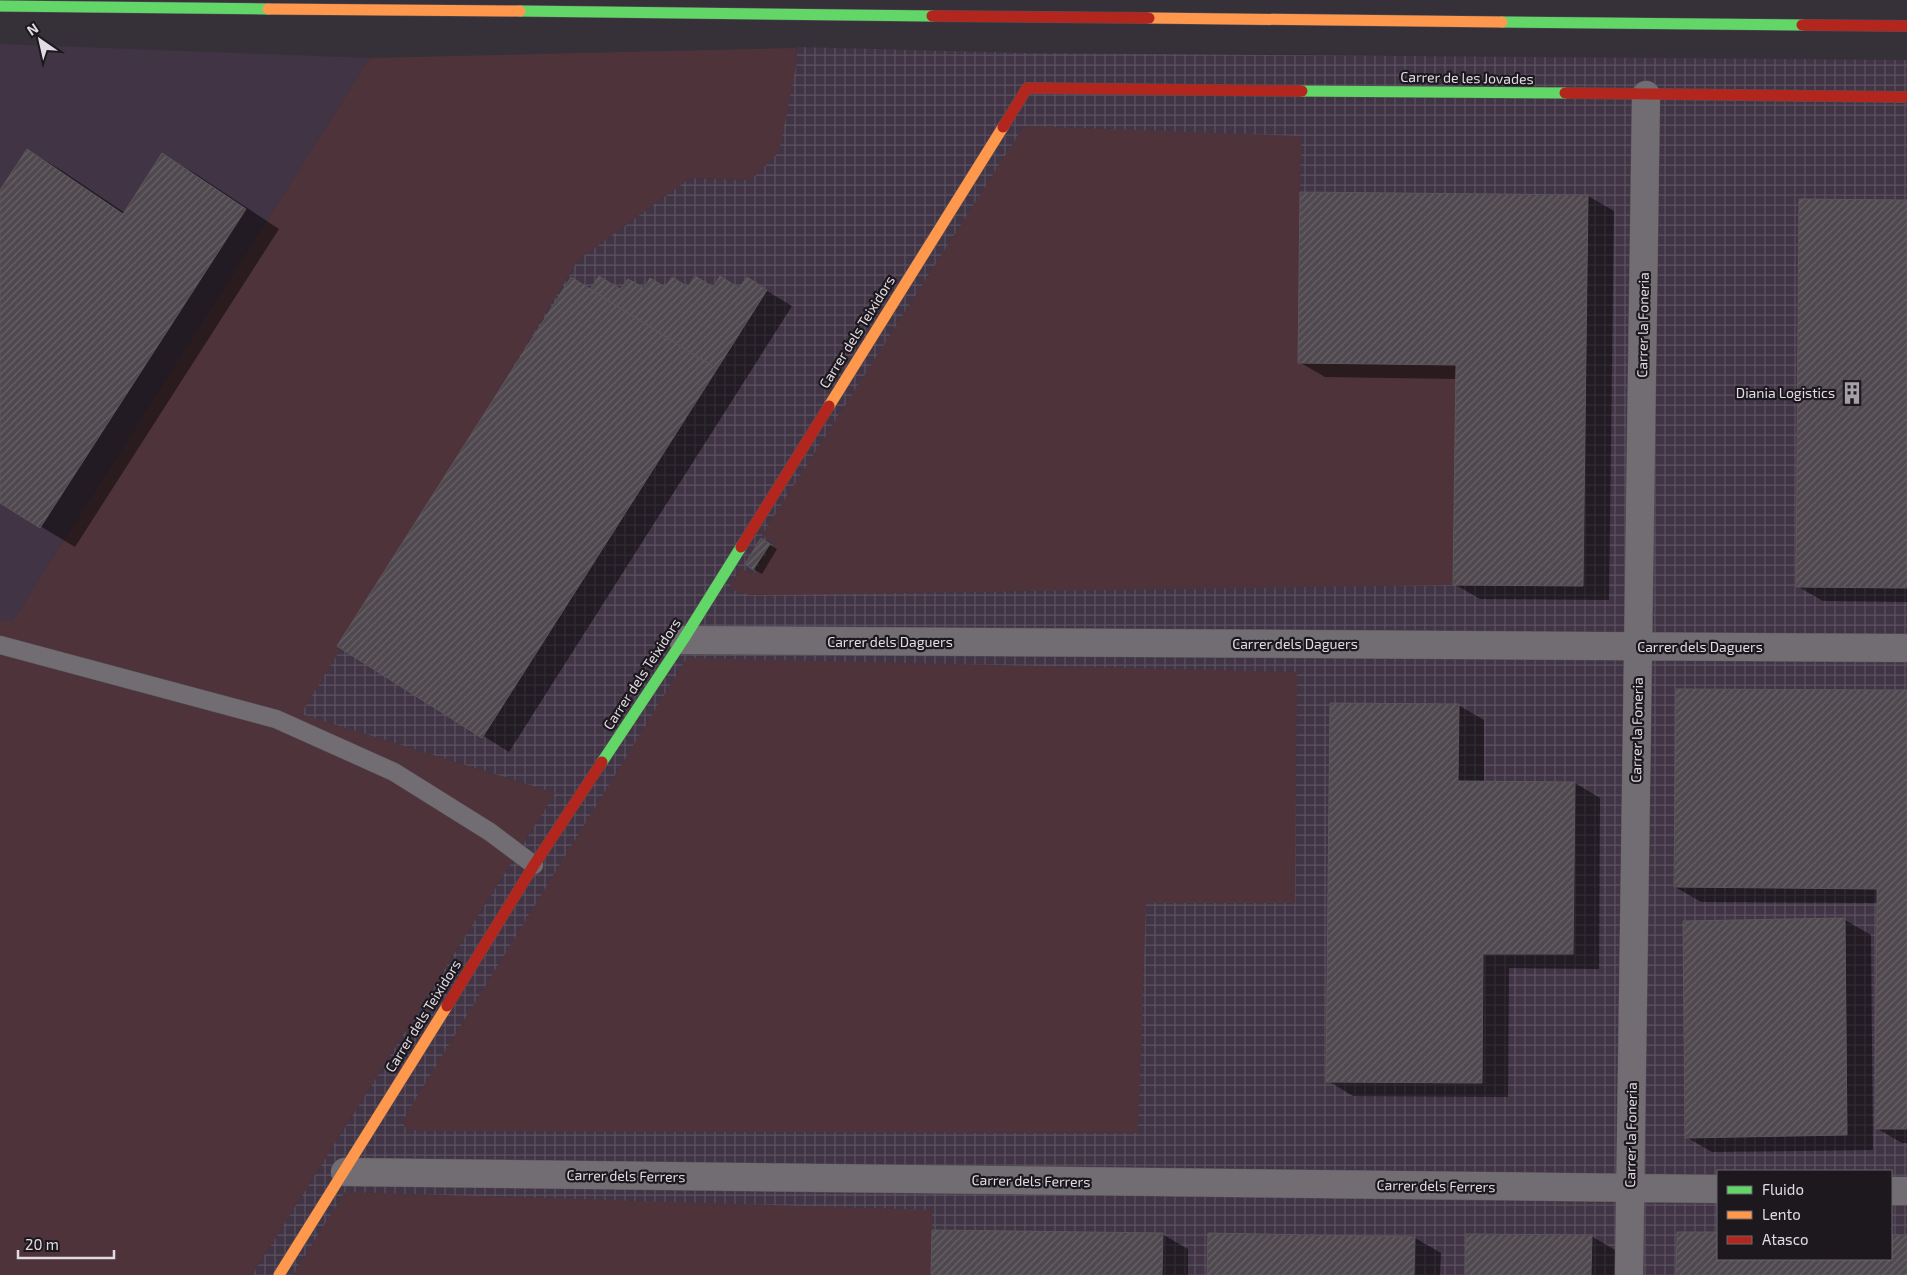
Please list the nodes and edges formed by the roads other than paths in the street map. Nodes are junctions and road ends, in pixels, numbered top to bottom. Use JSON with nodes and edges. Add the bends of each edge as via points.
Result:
{"nodes":[{"id":1,"x":0,"y":6,"type":"edge"},
{"id":2,"x":1907,"y":26,"type":"edge"},
{"id":3,"x":1027,"y":88,"type":"joint"},
{"id":4,"x":1646,"y":94,"type":"junction"},
{"id":5,"x":1907,"y":97,"type":"edge"},
{"id":6,"x":683,"y":640,"type":"junction"},
{"id":7,"x":0,"y":645,"type":"edge"},
{"id":8,"x":1638,"y":647,"type":"junction"},
{"id":9,"x":1907,"y":648,"type":"edge"},
{"id":10,"x":534,"y":865,"type":"junction"},
{"id":11,"x":344,"y":1172,"type":"junction"},
{"id":12,"x":1630,"y":1189,"type":"junction"},
{"id":13,"x":1717,"y":1189,"type":"edge"},
{"id":14,"x":1892,"y":1190,"type":"edge"},
{"id":15,"x":1907,"y":1191,"type":"edge"},
{"id":16,"x":279,"y":1275,"type":"edge"},
{"id":17,"x":1629,"y":1275,"type":"edge"}],
"edges":[{"from":1,"to":2,"type":"main road"},
{"from":3,"to":4,"type":"main road","name":"Carrer de les Jovades"},
{"from":3,"to":6,"type":"main road","name":"Carrer dels Teixidors"},
{"from":4,"to":5,"type":"main road","name":"Carrer de les Jovades"},
{"from":4,"to":8,"type":"street","name":"Carrer la Foneria"},
{"from":6,"to":8,"type":"street","name":"Carrer dels Daguers"},
{"from":6,"to":10,"type":"main road","name":"Carrer dels Teixidors"},
{"from":7,"to":10,"type":"lane","via":[[276,719],[394,772],[490,832]]},
{"from":8,"to":9,"type":"street","name":"Carrer dels Daguers"},
{"from":8,"to":12,"type":"street","name":"Carrer la Foneria"},
{"from":10,"to":11,"type":"main road","name":"Carrer dels Teixidors"},
{"from":11,"to":12,"type":"street","name":"Carrer dels Ferrers"},
{"from":11,"to":16,"type":"main road","name":"Carrer dels Teixidors"},
{"from":12,"to":13,"type":"street","name":"Carrer dels Ferrers"},
{"from":12,"to":17,"type":"street","name":"Carrer la Foneria"},
{"from":14,"to":15,"type":"street"}]}
